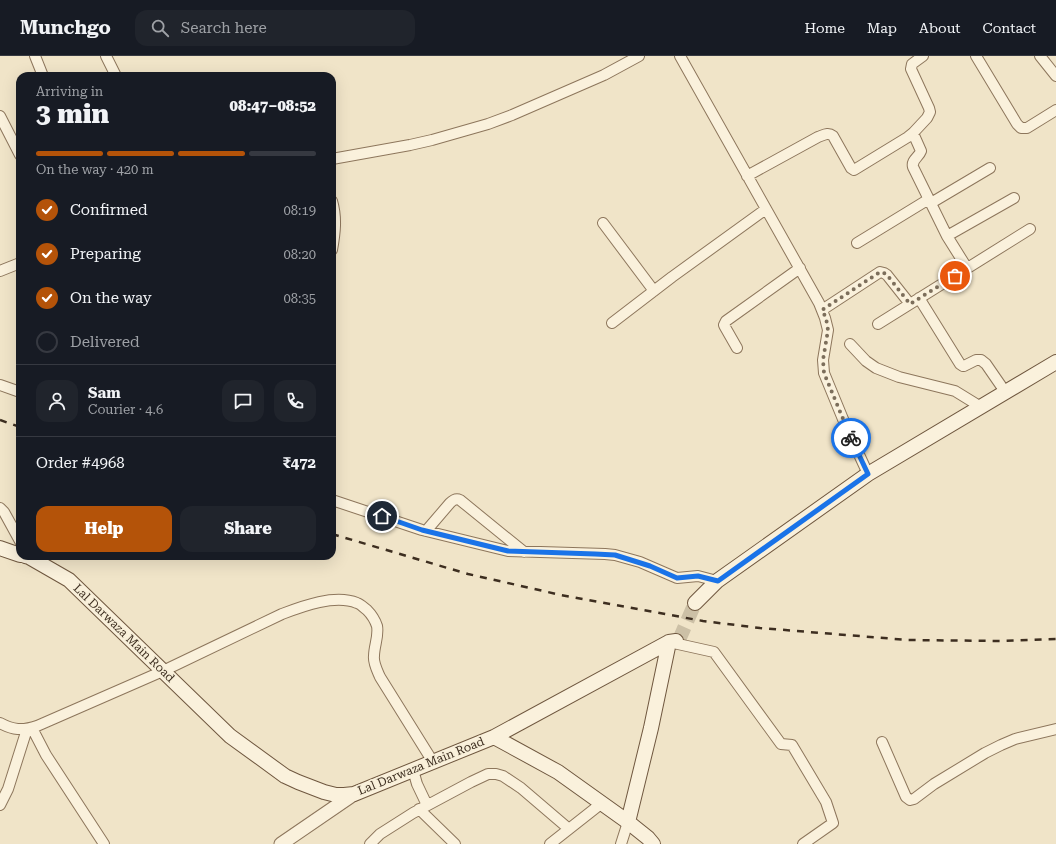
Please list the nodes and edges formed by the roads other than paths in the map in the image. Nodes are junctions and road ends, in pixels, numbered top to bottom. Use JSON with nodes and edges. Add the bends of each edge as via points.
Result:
{"nodes":[{"id":1,"x":35,"y":56,"type":"edge"},
{"id":2,"x":106,"y":56,"type":"edge"},
{"id":3,"x":639,"y":56,"type":"edge"},
{"id":4,"x":680,"y":56,"type":"edge"},
{"id":5,"x":923,"y":56,"type":"edge"},
{"id":6,"x":976,"y":56,"type":"edge"},
{"id":7,"x":1040,"y":56,"type":"edge"},
{"id":8,"x":41,"y":72,"type":"edge"},
{"id":9,"x":114,"y":72,"type":"edge"},
{"id":10,"x":1056,"y":76,"type":"edge"},
{"id":11,"x":1056,"y":110,"type":"edge"},
{"id":12,"x":0,"y":116,"type":"edge"},
{"id":13,"x":913,"y":133,"type":"junction"},
{"id":14,"x":16,"y":141,"type":"edge"},
{"id":15,"x":336,"y":158,"type":"edge"},
{"id":16,"x":990,"y":168,"type":"dead end"},
{"id":17,"x":747,"y":176,"type":"junction"},
{"id":18,"x":1014,"y":198,"type":"dead end"},
{"id":19,"x":930,"y":201,"type":"junction"},
{"id":20,"x":766,"y":209,"type":"junction"},
{"id":21,"x":602,"y":223,"type":"dead end"},
{"id":22,"x":1030,"y":228,"type":"dead end"},
{"id":23,"x":947,"y":236,"type":"junction"},
{"id":24,"x":856,"y":243,"type":"dead end"},
{"id":25,"x":16,"y":265,"type":"edge"},
{"id":26,"x":800,"y":268,"type":"junction"},
{"id":27,"x":967,"y":268,"type":"junction"},
{"id":28,"x":0,"y":271,"type":"edge"},
{"id":29,"x":654,"y":291,"type":"junction"},
{"id":30,"x":919,"y":298,"type":"junction"},
{"id":31,"x":910,"y":304,"type":"junction"},
{"id":32,"x":822,"y":310,"type":"junction"},
{"id":33,"x":612,"y":323,"type":"dead end"},
{"id":34,"x":878,"y":324,"type":"dead end"},
{"id":35,"x":850,"y":344,"type":"dead end"},
{"id":36,"x":737,"y":348,"type":"dead end"},
{"id":37,"x":1056,"y":362,"type":"edge"},
{"id":38,"x":0,"y":385,"type":"edge"},
{"id":39,"x":16,"y":391,"type":"edge"},
{"id":40,"x":1006,"y":392,"type":"junction"},
{"id":41,"x":981,"y":407,"type":"junction"},
{"id":42,"x":868,"y":474,"type":"junction"},
{"id":43,"x":336,"y":501,"type":"edge"},
{"id":44,"x":0,"y":508,"type":"edge"},
{"id":45,"x":426,"y":531,"type":"junction"},
{"id":46,"x":16,"y":534,"type":"edge"},
{"id":47,"x":0,"y":548,"type":"edge"},
{"id":48,"x":524,"y":552,"type":"junction"},
{"id":49,"x":16,"y":553,"type":"edge"},
{"id":50,"x":32,"y":560,"type":"edge"},
{"id":51,"x":718,"y":581,"type":"junction"},
{"id":52,"x":695,"y":603,"type":"tunnel mouth"},
{"id":53,"x":674,"y":641,"type":"junction"},
{"id":54,"x":163,"y":671,"type":"junction"},
{"id":55,"x":0,"y":723,"type":"edge"},
{"id":56,"x":30,"y":729,"type":"junction"},
{"id":57,"x":1056,"y":729,"type":"edge"},
{"id":58,"x":494,"y":737,"type":"junction"},
{"id":59,"x":882,"y":742,"type":"dead end"},
{"id":60,"x":433,"y":762,"type":"junction"},
{"id":61,"x":414,"y":770,"type":"junction"},
{"id":62,"x":354,"y":794,"type":"junction"},
{"id":63,"x":602,"y":803,"type":"junction"},
{"id":64,"x":0,"y":805,"type":"edge"},
{"id":65,"x":423,"y":807,"type":"junction"},
{"id":66,"x":628,"y":822,"type":"junction"},
{"id":67,"x":569,"y":829,"type":"junction"},
{"id":68,"x":104,"y":844,"type":"edge"},
{"id":69,"x":281,"y":844,"type":"edge"},
{"id":70,"x":370,"y":844,"type":"edge"},
{"id":71,"x":455,"y":844,"type":"edge"},
{"id":72,"x":550,"y":844,"type":"edge"},
{"id":73,"x":621,"y":844,"type":"edge"},
{"id":74,"x":653,"y":844,"type":"edge"},
{"id":75,"x":803,"y":844,"type":"edge"}],
"edges":[{"from":1,"to":8,"type":"street"},
{"from":2,"to":9,"type":"street"},
{"from":3,"to":15,"type":"street","via":[[604,75],[488,124],[410,145]]},
{"from":4,"to":17,"type":"street"},
{"from":5,"to":13,"type":"street","via":[[912,64],[911,69],[930,112]]},
{"from":6,"to":11,"type":"street","via":[[1021,128],[1027,128]]},
{"from":7,"to":10,"type":"street"},
{"from":12,"to":14,"type":"street"},
{"from":13,"to":17,"type":"street","via":[[854,170],[829,133],[818,136]]},
{"from":13,"to":19,"type":"street","via":[[921,151],[912,165]]},
{"from":16,"to":19,"type":"street"},
{"from":17,"to":20,"type":"street"},
{"from":18,"to":23,"type":"street"},
{"from":19,"to":23,"type":"street"},
{"from":19,"to":24,"type":"street"},
{"from":20,"to":26,"type":"street"},
{"from":20,"to":29,"type":"street"},
{"from":21,"to":29,"type":"street"},
{"from":22,"to":27,"type":"street"},
{"from":23,"to":27,"type":"street"},
{"from":25,"to":28,"type":"street"},
{"from":26,"to":32,"type":"street"},
{"from":26,"to":36,"type":"street","via":[[726,321],[724,325]]},
{"from":27,"to":30,"type":"street"},
{"from":29,"to":33,"type":"street"},
{"from":30,"to":31,"type":"street"},
{"from":30,"to":40,"type":"street","via":[[960,364],[964,366],[981,360]]},
{"from":31,"to":32,"type":"street","via":[[883,272]]},
{"from":31,"to":34,"type":"street"},
{"from":32,"to":42,"type":"street","via":[[828,330],[823,360],[824,373],[844,424]]},
{"from":35,"to":41,"type":"street","via":[[876,368],[899,377],[956,391]]},
{"from":37,"to":40,"type":"main road"},
{"from":38,"to":39,"type":"street"},
{"from":40,"to":41,"type":"main road"},
{"from":41,"to":42,"type":"main road"},
{"from":42,"to":51,"type":"main road"},
{"from":43,"to":45,"type":"street"},
{"from":44,"to":46,"type":"street"},
{"from":45,"to":48,"type":"street","via":[[503,550]]},
{"from":45,"to":48,"type":"street","via":[[450,503],[458,498]]},
{"from":47,"to":49,"type":"main road","name":"Lal Darwaza Main Road"},
{"from":48,"to":51,"type":"street","via":[[615,555],[677,578],[698,576]]},
{"from":50,"to":54,"type":"main road","name":"Lal Darwaza Main Road","via":[[70,580]]},
{"from":51,"to":52,"type":"main road"},
{"from":53,"to":58,"type":"main road"},
{"from":53,"to":66,"type":"main road"},
{"from":53,"to":75,"type":"street","via":[[714,652],[781,744],[792,745],[826,802],[833,823]]},
{"from":54,"to":56,"type":"street"},
{"from":54,"to":60,"type":"street","via":[[301,606],[342,600],[358,603],[370,614],[376,625],[378,634],[374,656],[380,677]]},
{"from":54,"to":62,"type":"main road","name":"Lal Darwaza Main Road","via":[[230,736],[285,776],[324,792],[336,795]]},
{"from":55,"to":56,"type":"street","via":[[16,729]]},
{"from":56,"to":64,"type":"street"},
{"from":56,"to":68,"type":"street"},
{"from":57,"to":59,"type":"street","via":[[1015,739],[985,753],[910,800],[906,797]]},
{"from":58,"to":60,"type":"main road","name":"Lal Darwaza Main Road"},
{"from":58,"to":63,"type":"main road","name":"Lal Darwaza Main Road","via":[[558,772]]},
{"from":60,"to":61,"type":"main road","name":"Lal Darwaza Main Road"},
{"from":61,"to":62,"type":"main road","name":"Lal Darwaza Main Road"},
{"from":61,"to":65,"type":"street"},
{"from":62,"to":69,"type":"street"},
{"from":63,"to":66,"type":"main road","name":"Lal Darwaza Main Road"},
{"from":63,"to":67,"type":"street"},
{"from":65,"to":67,"type":"street","via":[[488,774],[496,774],[521,788]]},
{"from":65,"to":70,"type":"street","via":[[380,834]]},
{"from":65,"to":71,"type":"street"},
{"from":66,"to":73,"type":"street"},
{"from":66,"to":74,"type":"main road","name":"Lal Darwaza Main Road"},
{"from":67,"to":72,"type":"street"}]}
